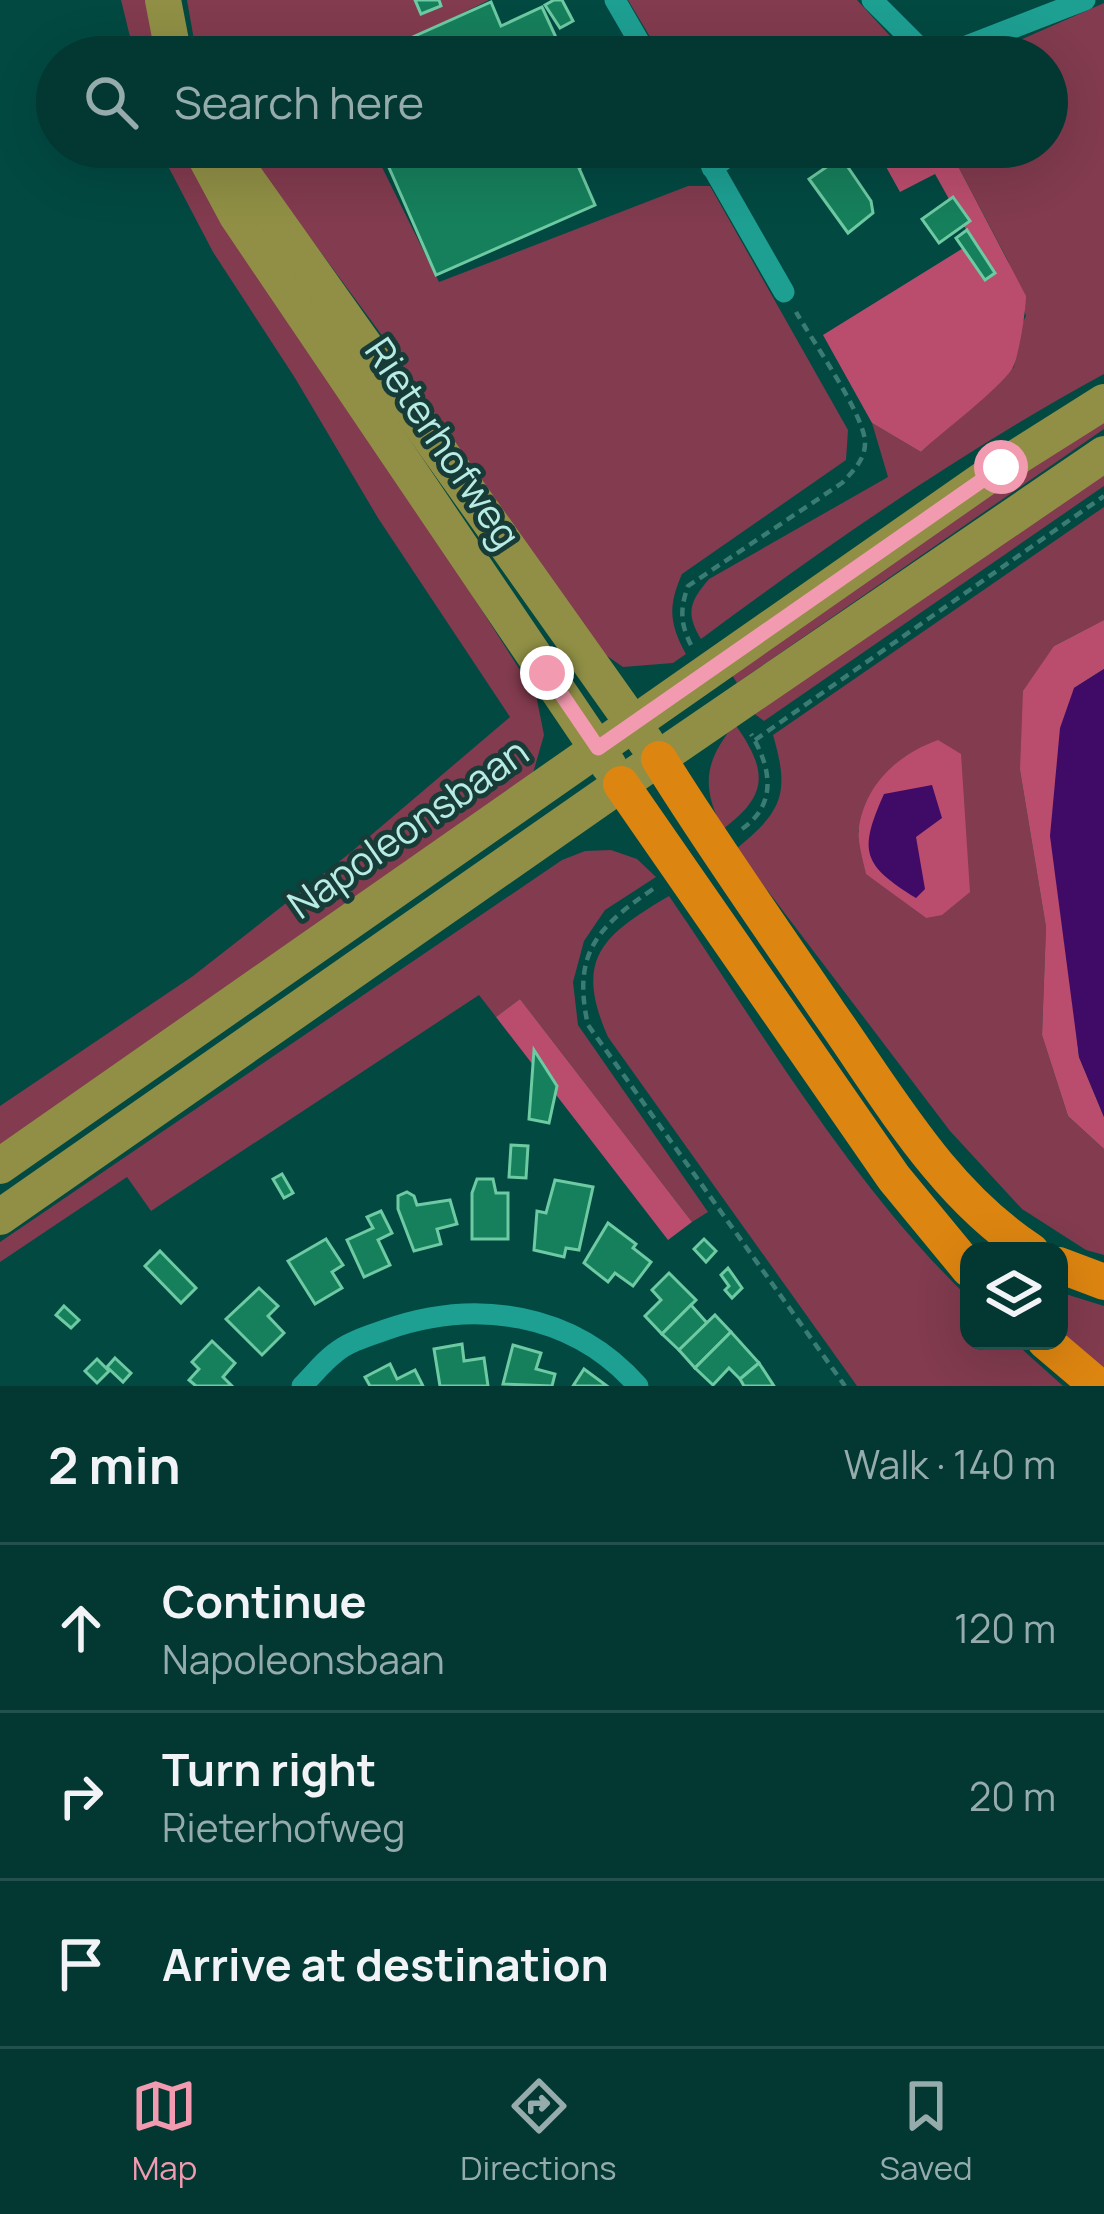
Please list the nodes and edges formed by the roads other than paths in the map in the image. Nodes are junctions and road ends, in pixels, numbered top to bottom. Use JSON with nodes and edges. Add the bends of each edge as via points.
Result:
{"nodes":[{"id":1,"x":164,"y":0,"type":"edge"},
{"id":2,"x":615,"y":0,"type":"edge"},
{"id":3,"x":872,"y":0,"type":"edge"},
{"id":4,"x":1085,"y":0,"type":"edge"},
{"id":5,"x":171,"y":36,"type":"edge"},
{"id":6,"x":636,"y":36,"type":"edge"},
{"id":7,"x":911,"y":36,"type":"edge"},
{"id":8,"x":989,"y":36,"type":"edge"},
{"id":9,"x":211,"y":168,"type":"edge"},
{"id":10,"x":239,"y":168,"type":"edge"},
{"id":11,"x":713,"y":168,"type":"edge"},
{"id":12,"x":784,"y":292,"type":"road end"},
{"id":13,"x":1104,"y":402,"type":"edge"},
{"id":14,"x":1104,"y":454,"type":"edge"},
{"id":15,"x":633,"y":726,"type":"junction"},
{"id":16,"x":598,"y":748,"type":"junction"},
{"id":17,"x":659,"y":759,"type":"junction"},
{"id":18,"x":621,"y":784,"type":"junction"},
{"id":19,"x":0,"y":1166,"type":"edge"},
{"id":20,"x":0,"y":1217,"type":"edge"},
{"id":21,"x":1017,"y":1242,"type":"edge"},
{"id":22,"x":960,"y":1258,"type":"edge"},
{"id":23,"x":1068,"y":1268,"type":"edge"},
{"id":24,"x":1104,"y":1282,"type":"edge"},
{"id":25,"x":1056,"y":1350,"type":"edge"},
{"id":26,"x":302,"y":1386,"type":"edge"},
{"id":27,"x":638,"y":1386,"type":"edge"},
{"id":28,"x":1098,"y":1386,"type":"edge"}],
"edges":[{"from":1,"to":5,"type":"main road"},
{"from":2,"to":6,"type":"street"},
{"from":3,"to":7,"type":"street"},
{"from":4,"to":8,"type":"street"},
{"from":9,"to":16,"type":"main road","name":"Rieterhofweg"},
{"from":10,"to":15,"type":"main road","name":"Rieterhofweg"},
{"from":11,"to":12,"type":"street"},
{"from":13,"to":15,"type":"main road","name":"Napoleonsbaan"},
{"from":14,"to":17,"type":"main road"},
{"from":15,"to":16,"type":"main road","name":"Napoleonsbaan"},
{"from":15,"to":17,"type":"main road","name":"Rieterhofweg"},
{"from":16,"to":18,"type":"main road","name":"Rieterhofweg"},
{"from":16,"to":19,"type":"main road","name":"Napoleonsbaan"},
{"from":17,"to":18,"type":"main road"},
{"from":17,"to":21,"type":"highway","via":[[927,1155]]},
{"from":18,"to":20,"type":"main road"},
{"from":18,"to":22,"type":"highway","via":[[894,1178]]},
{"from":23,"to":24,"type":"highway"},
{"from":25,"to":28,"type":"highway"},
{"from":26,"to":27,"type":"street","via":[[336,1352],[370,1335],[455,1312],[558,1329],[601,1350]]}]}
